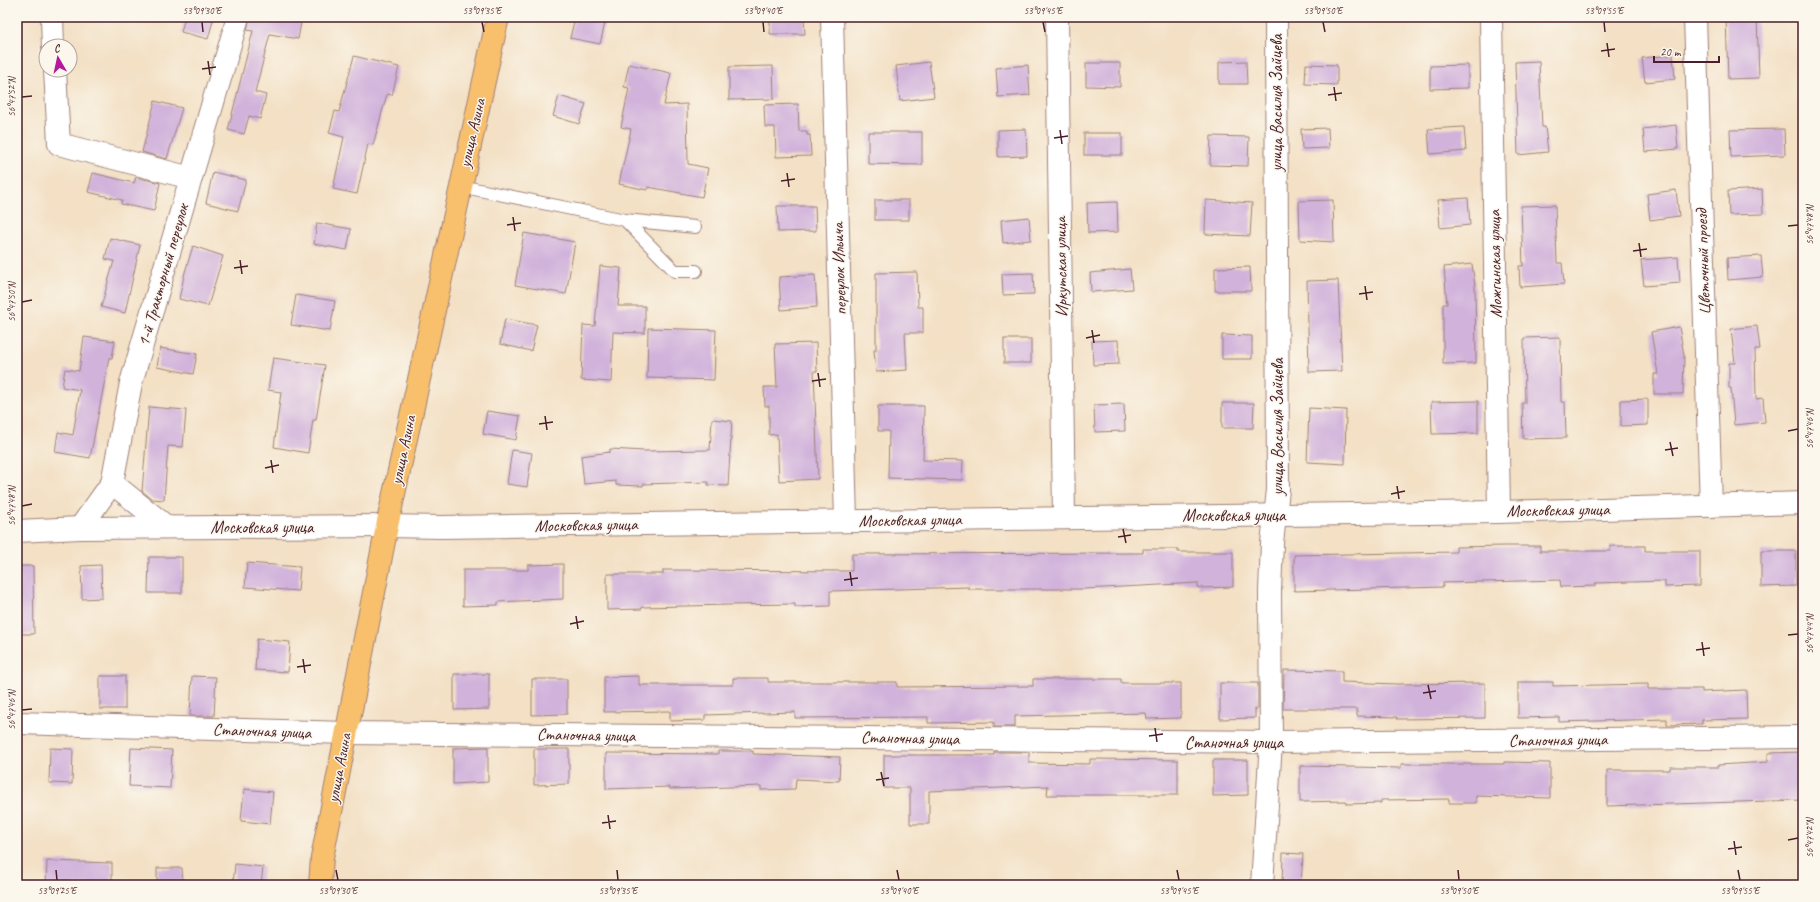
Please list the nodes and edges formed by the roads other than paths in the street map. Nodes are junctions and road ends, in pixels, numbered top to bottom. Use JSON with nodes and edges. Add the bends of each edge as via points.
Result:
{"nodes":[{"id":1,"x":52,"y":17,"type":"edge"},
{"id":2,"x":238,"y":17,"type":"edge"},
{"id":3,"x":498,"y":17,"type":"edge"},
{"id":4,"x":832,"y":17,"type":"edge"},
{"id":5,"x":1057,"y":17,"type":"edge"},
{"id":6,"x":1276,"y":17,"type":"edge"},
{"id":7,"x":1491,"y":17,"type":"edge"},
{"id":8,"x":1696,"y":17,"type":"edge"},
{"id":9,"x":53,"y":38,"type":"edge"},
{"id":10,"x":55,"y":78,"type":"edge"},
{"id":11,"x":191,"y":178,"type":"junction"},
{"id":12,"x":460,"y":186,"type":"junction"},
{"id":13,"x":625,"y":220,"type":"junction"},
{"id":14,"x":695,"y":227,"type":"dead end"},
{"id":15,"x":696,"y":271,"type":"dead end"},
{"id":16,"x":112,"y":483,"type":"junction"},
{"id":17,"x":1803,"y":503,"type":"edge"},
{"id":18,"x":1711,"y":506,"type":"junction"},
{"id":19,"x":1499,"y":512,"type":"junction"},
{"id":20,"x":1276,"y":515,"type":"junction"},
{"id":21,"x":1064,"y":517,"type":"junction"},
{"id":22,"x":846,"y":521,"type":"junction"},
{"id":23,"x":387,"y":526,"type":"junction"},
{"id":24,"x":80,"y":528,"type":"junction"},
{"id":25,"x":167,"y":528,"type":"junction"},
{"id":26,"x":17,"y":531,"type":"edge"},
{"id":27,"x":17,"y":723,"type":"edge"},
{"id":28,"x":346,"y":733,"type":"junction"},
{"id":29,"x":1803,"y":737,"type":"edge"},
{"id":30,"x":1271,"y":742,"type":"junction"},
{"id":31,"x":320,"y":885,"type":"edge"},
{"id":32,"x":1262,"y":885,"type":"edge"}],
"edges":[{"from":1,"to":9,"type":"street"},
{"from":2,"to":11,"type":"street","name":"1-й Тракторный переулок"},
{"from":3,"to":12,"type":"main road","name":"улица Азина"},
{"from":4,"to":22,"type":"street","name":"переулок Ильича"},
{"from":5,"to":21,"type":"street","name":"Иркутская улица"},
{"from":6,"to":20,"type":"street","name":"улица Василия Зайцева"},
{"from":7,"to":19,"type":"street","name":"Можгинская улица"},
{"from":8,"to":18,"type":"street","name":"Цветочный проезд"},
{"from":10,"to":11,"type":"street","via":[[59,144]]},
{"from":11,"to":16,"type":"street","name":"1-й Тракторный переулок","via":[[131,383]]},
{"from":12,"to":13,"type":"lane"},
{"from":12,"to":23,"type":"main road","name":"улица Азина"},
{"from":13,"to":14,"type":"lane"},
{"from":13,"to":15,"type":"lane","via":[[675,271]]},
{"from":16,"to":24,"type":"street","name":"1-й Тракторный переулок"},
{"from":16,"to":25,"type":"street"},
{"from":17,"to":18,"type":"street","name":"Московская улица"},
{"from":18,"to":19,"type":"street","name":"Московская улица"},
{"from":19,"to":20,"type":"street","name":"Московская улица"},
{"from":20,"to":21,"type":"street","name":"Московская улица"},
{"from":20,"to":30,"type":"street","name":"улица Василия Зайцева","via":[[1270,591]]},
{"from":21,"to":22,"type":"street","name":"Московская улица"},
{"from":22,"to":23,"type":"street","name":"Московская улица"},
{"from":23,"to":25,"type":"street","name":"Московская улица"},
{"from":23,"to":28,"type":"main road","name":"улица Азина"},
{"from":24,"to":25,"type":"street","name":"Московская улица"},
{"from":24,"to":26,"type":"street","name":"Московская улица"},
{"from":27,"to":28,"type":"street","name":"Станочная улица"},
{"from":28,"to":30,"type":"street","name":"Станочная улица"},
{"from":28,"to":31,"type":"main road","name":"улица Азина","via":[[322,858]]},
{"from":29,"to":30,"type":"street","name":"Станочная улица"},
{"from":30,"to":32,"type":"street","name":"улица Василия Зайцева"}]}
